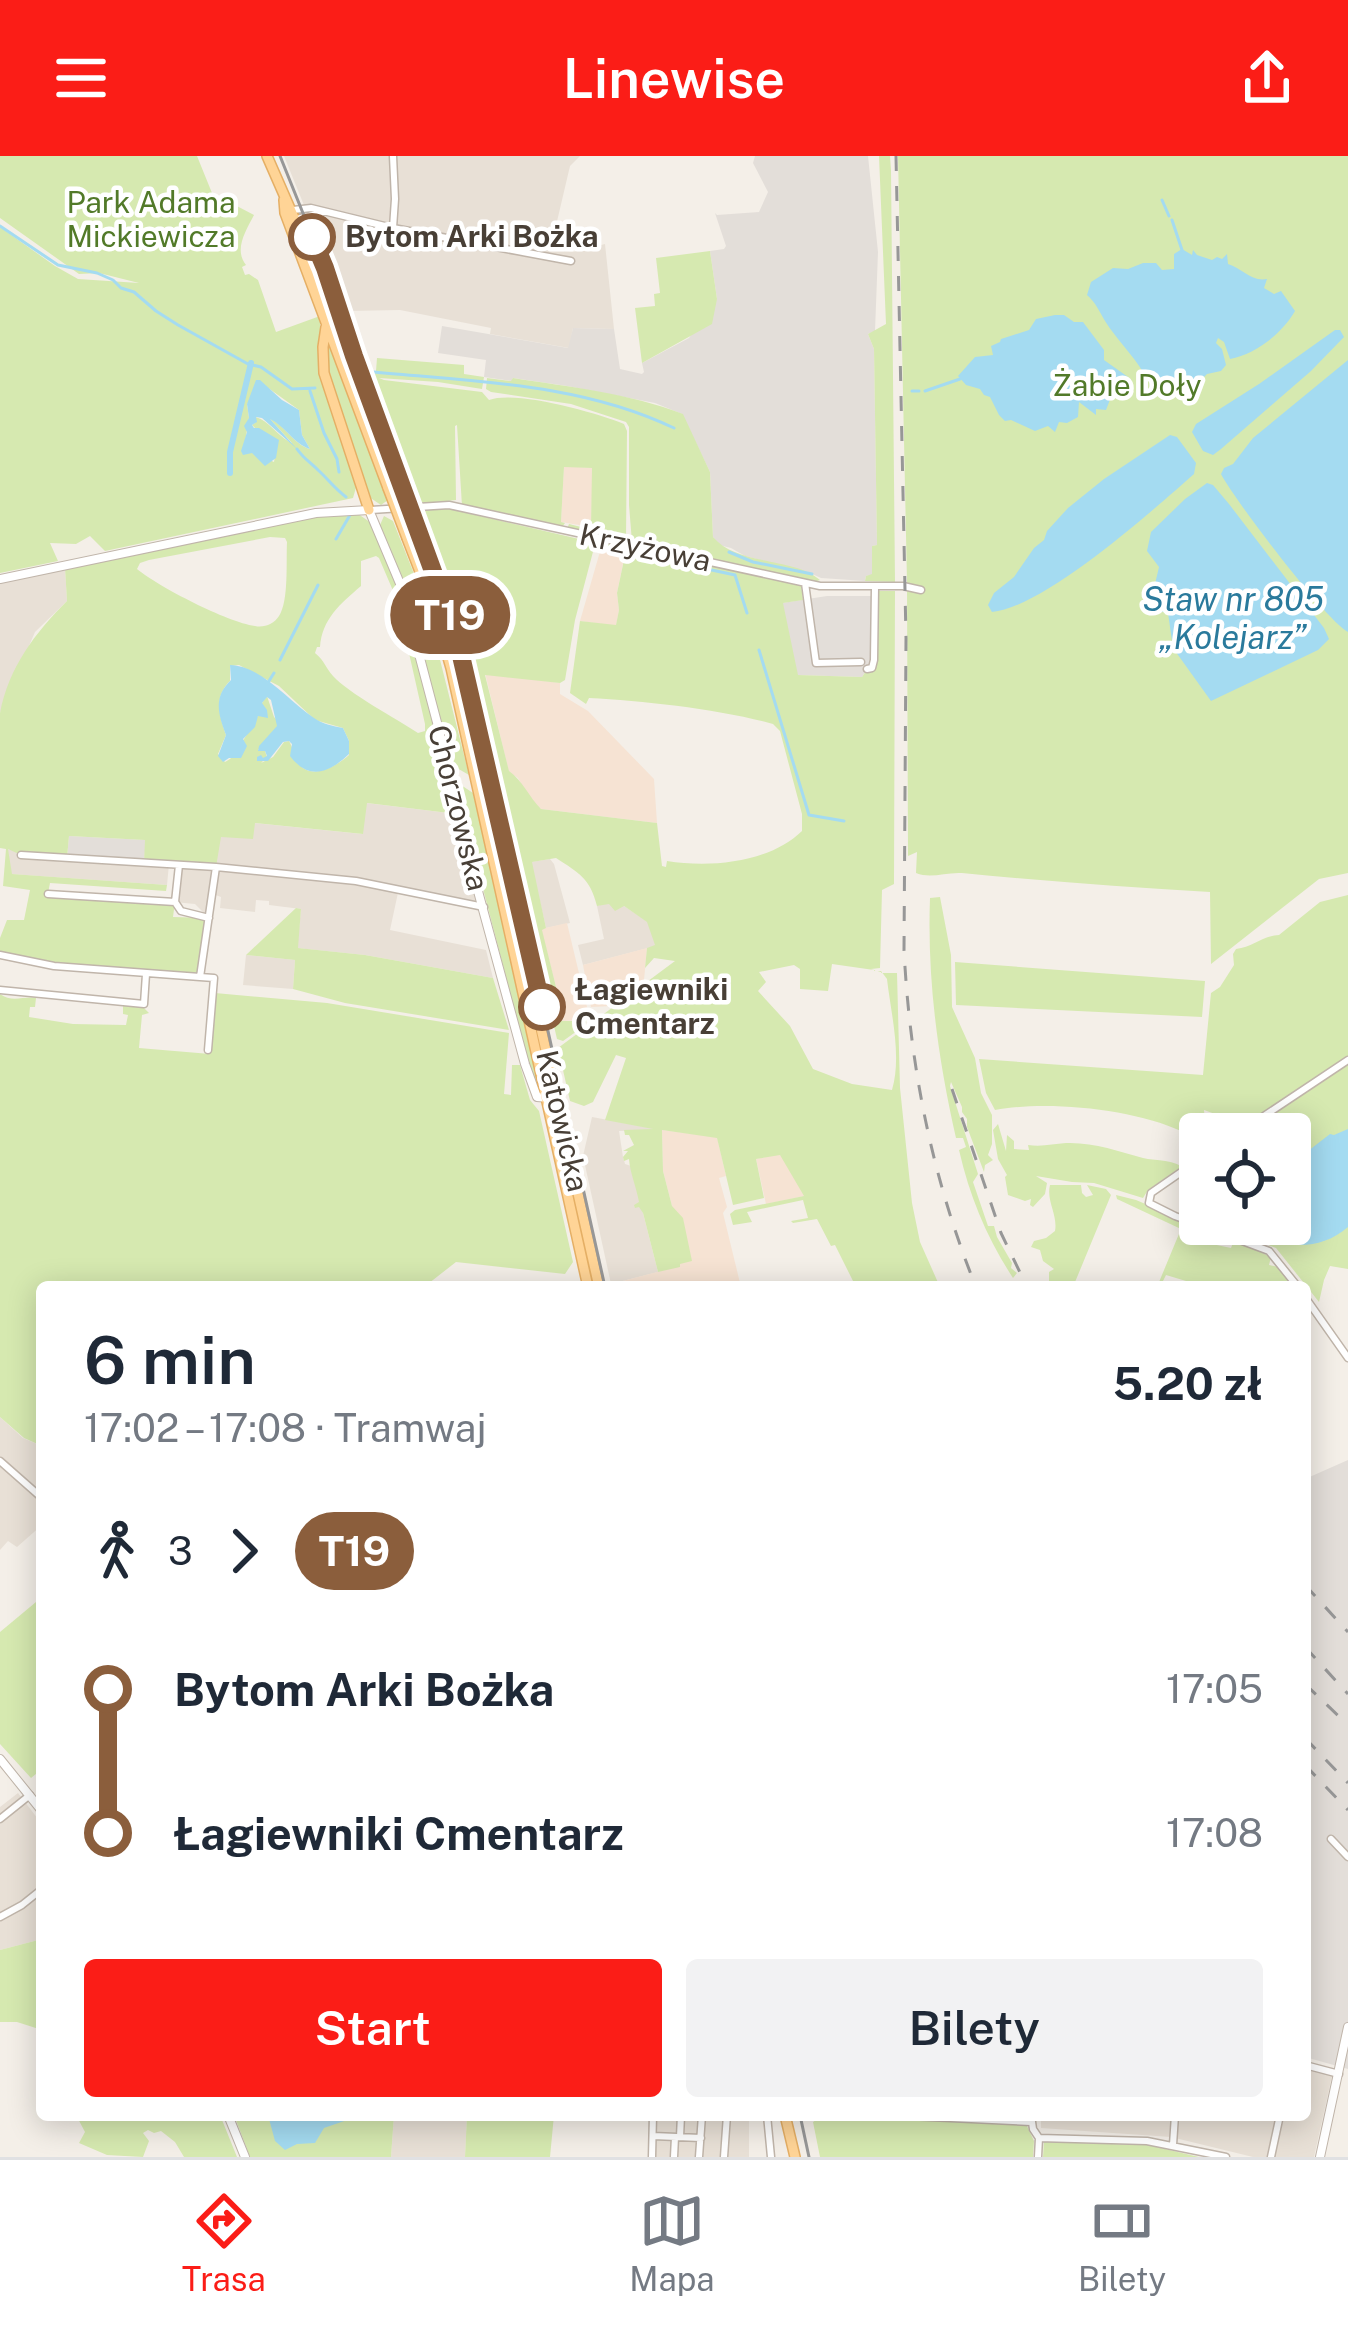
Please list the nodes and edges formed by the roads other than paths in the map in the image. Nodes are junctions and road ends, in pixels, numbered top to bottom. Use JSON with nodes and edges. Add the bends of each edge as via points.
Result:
{"nodes":[{"id":1,"x":266,"y":156,"type":"edge"},
{"id":2,"x":393,"y":156,"type":"edge"},
{"id":3,"x":291,"y":216,"type":"junction"},
{"id":4,"x":393,"y":228,"type":"junction"},
{"id":5,"x":571,"y":261,"type":"dead end"},
{"id":6,"x":326,"y":321,"type":"junction"},
{"id":7,"x":392,"y":488,"type":"junction"},
{"id":8,"x":369,"y":510,"type":"junction"},
{"id":9,"x":0,"y":579,"type":"edge"},
{"id":10,"x":805,"y":583,"type":"junction"},
{"id":11,"x":875,"y":586,"type":"junction"},
{"id":12,"x":922,"y":590,"type":"dead end"},
{"id":13,"x":488,"y":812,"type":"joint"},
{"id":14,"x":21,"y":855,"type":"dead end"},
{"id":15,"x":179,"y":865,"type":"junction"},
{"id":16,"x":216,"y":867,"type":"junction"},
{"id":17,"x":48,"y":894,"type":"dead end"},
{"id":18,"x":175,"y":902,"type":"junction"},
{"id":19,"x":484,"y":907,"type":"junction"},
{"id":20,"x":209,"y":918,"type":"junction"},
{"id":21,"x":0,"y":955,"type":"edge"},
{"id":22,"x":146,"y":974,"type":"junction"},
{"id":23,"x":200,"y":976,"type":"junction"},
{"id":24,"x":0,"y":989,"type":"edge"},
{"id":25,"x":208,"y":1050,"type":"dead end"},
{"id":26,"x":1348,"y":1060,"type":"edge"},
{"id":27,"x":553,"y":1101,"type":"junction"},
{"id":28,"x":1268,"y":1113,"type":"edge"},
{"id":29,"x":1179,"y":1172,"type":"edge"},
{"id":30,"x":1179,"y":1217,"type":"edge"},
{"id":31,"x":1255,"y":1245,"type":"edge"},
{"id":32,"x":587,"y":1281,"type":"edge"},
{"id":33,"x":598,"y":1281,"type":"edge"},
{"id":34,"x":1293,"y":1281,"type":"edge"},
{"id":35,"x":1311,"y":1306,"type":"edge"},
{"id":36,"x":1348,"y":1358,"type":"edge"},
{"id":37,"x":0,"y":1461,"type":"edge"},
{"id":38,"x":36,"y":1493,"type":"edge"},
{"id":39,"x":0,"y":1759,"type":"edge"},
{"id":40,"x":30,"y":1795,"type":"junction"},
{"id":41,"x":36,"y":1803,"type":"edge"},
{"id":42,"x":0,"y":1819,"type":"edge"},
{"id":43,"x":1331,"y":1839,"type":"dead end"},
{"id":44,"x":1348,"y":1857,"type":"edge"},
{"id":45,"x":36,"y":1894,"type":"edge"},
{"id":46,"x":0,"y":1917,"type":"edge"},
{"id":47,"x":1348,"y":2027,"type":"edge"},
{"id":48,"x":1311,"y":2067,"type":"edge"},
{"id":49,"x":1339,"y":2074,"type":"junction"},
{"id":50,"x":230,"y":2121,"type":"edge"},
{"id":51,"x":653,"y":2121,"type":"edge"},
{"id":52,"x":680,"y":2121,"type":"edge"},
{"id":53,"x":702,"y":2121,"type":"edge"},
{"id":54,"x":727,"y":2121,"type":"edge"},
{"id":55,"x":768,"y":2121,"type":"edge"},
{"id":56,"x":786,"y":2121,"type":"edge"},
{"id":57,"x":1032,"y":2121,"type":"edge"},
{"id":58,"x":1175,"y":2121,"type":"edge"},
{"id":59,"x":1279,"y":2121,"type":"edge"},
{"id":60,"x":652,"y":2136,"type":"junction"},
{"id":61,"x":677,"y":2137,"type":"junction"},
{"id":62,"x":701,"y":2138,"type":"junction"},
{"id":63,"x":1039,"y":2138,"type":"junction"},
{"id":64,"x":1173,"y":2145,"type":"junction"},
{"id":65,"x":244,"y":2157,"type":"edge"},
{"id":66,"x":652,"y":2157,"type":"edge"},
{"id":67,"x":674,"y":2157,"type":"edge"},
{"id":68,"x":699,"y":2157,"type":"edge"},
{"id":69,"x":724,"y":2157,"type":"edge"},
{"id":70,"x":771,"y":2157,"type":"edge"},
{"id":71,"x":795,"y":2157,"type":"edge"},
{"id":72,"x":1038,"y":2157,"type":"edge"},
{"id":73,"x":1226,"y":2157,"type":"edge"},
{"id":74,"x":1271,"y":2157,"type":"edge"},
{"id":75,"x":1320,"y":2157,"type":"edge"}],
"edges":[{"from":1,"to":3,"type":"main road","name":"Chorzowska"},
{"from":2,"to":4,"type":"street"},
{"from":3,"to":4,"type":"street","via":[[306,207]]},
{"from":3,"to":6,"type":"main road","name":"Chorzowska"},
{"from":3,"to":7,"type":"main road","name":"Chorzowska"},
{"from":4,"to":5,"type":"street"},
{"from":6,"to":7,"type":"main road","name":"Chorzowska"},
{"from":6,"to":8,"type":"main road","via":[[324,373]]},
{"from":7,"to":13,"type":"main road","name":"Chorzowska","bridge":true,"via":[[448,628]]},
{"from":8,"to":9,"type":"street","via":[[298,517]]},
{"from":8,"to":10,"type":"street","name":"Krzyżowa","via":[[449,505]]},
{"from":8,"to":19,"type":"street","name":"Chorzowska","via":[[401,586]]},
{"from":10,"to":11,"type":"street","name":"Krzyżowa"},
{"from":10,"to":11,"type":"street","via":[[816,662],[872,668]]},
{"from":11,"to":12,"type":"street","name":"Krzyżowa"},
{"from":13,"to":27,"type":"main road","name":"Katowicka"},
{"from":14,"to":15,"type":"street"},
{"from":15,"to":16,"type":"street"},
{"from":15,"to":18,"type":"street"},
{"from":16,"to":19,"type":"street","via":[[356,881]]},
{"from":16,"to":20,"type":"street"},
{"from":17,"to":18,"type":"street"},
{"from":18,"to":20,"type":"street"},
{"from":19,"to":27,"type":"street","name":"Chorzowska","via":[[532,1089]]},
{"from":20,"to":23,"type":"street"},
{"from":21,"to":22,"type":"street"},
{"from":22,"to":23,"type":"street"},
{"from":22,"to":24,"type":"street","via":[[144,1004]]},
{"from":23,"to":25,"type":"street","via":[[214,978]]},
{"from":26,"to":28,"type":"street"},
{"from":27,"to":32,"type":"main road","name":"Chorzowska"},
{"from":27,"to":33,"type":"main road","name":"Katowicka"},
{"from":29,"to":30,"type":"street","via":[[1148,1201]]},
{"from":31,"to":34,"type":"street"},
{"from":35,"to":36,"type":"street"},
{"from":37,"to":38,"type":"street"},
{"from":39,"to":40,"type":"street"},
{"from":40,"to":41,"type":"street"},
{"from":40,"to":42,"type":"street"},
{"from":43,"to":44,"type":"street"},
{"from":45,"to":46,"type":"street"},
{"from":47,"to":49,"type":"street"},
{"from":48,"to":49,"type":"street"},
{"from":49,"to":75,"type":"street"},
{"from":50,"to":65,"type":"street"},
{"from":51,"to":60,"type":"street"},
{"from":52,"to":61,"type":"street"},
{"from":53,"to":62,"type":"street"},
{"from":54,"to":69,"type":"street"},
{"from":55,"to":70,"type":"street"},
{"from":56,"to":71,"type":"main road"},
{"from":57,"to":63,"type":"street"},
{"from":58,"to":64,"type":"street"},
{"from":59,"to":74,"type":"street"},
{"from":60,"to":61,"type":"street"},
{"from":60,"to":66,"type":"street"},
{"from":61,"to":62,"type":"street"},
{"from":61,"to":67,"type":"street"},
{"from":62,"to":68,"type":"street"},
{"from":63,"to":64,"type":"street"},
{"from":63,"to":72,"type":"street"},
{"from":64,"to":73,"type":"street"}]}
